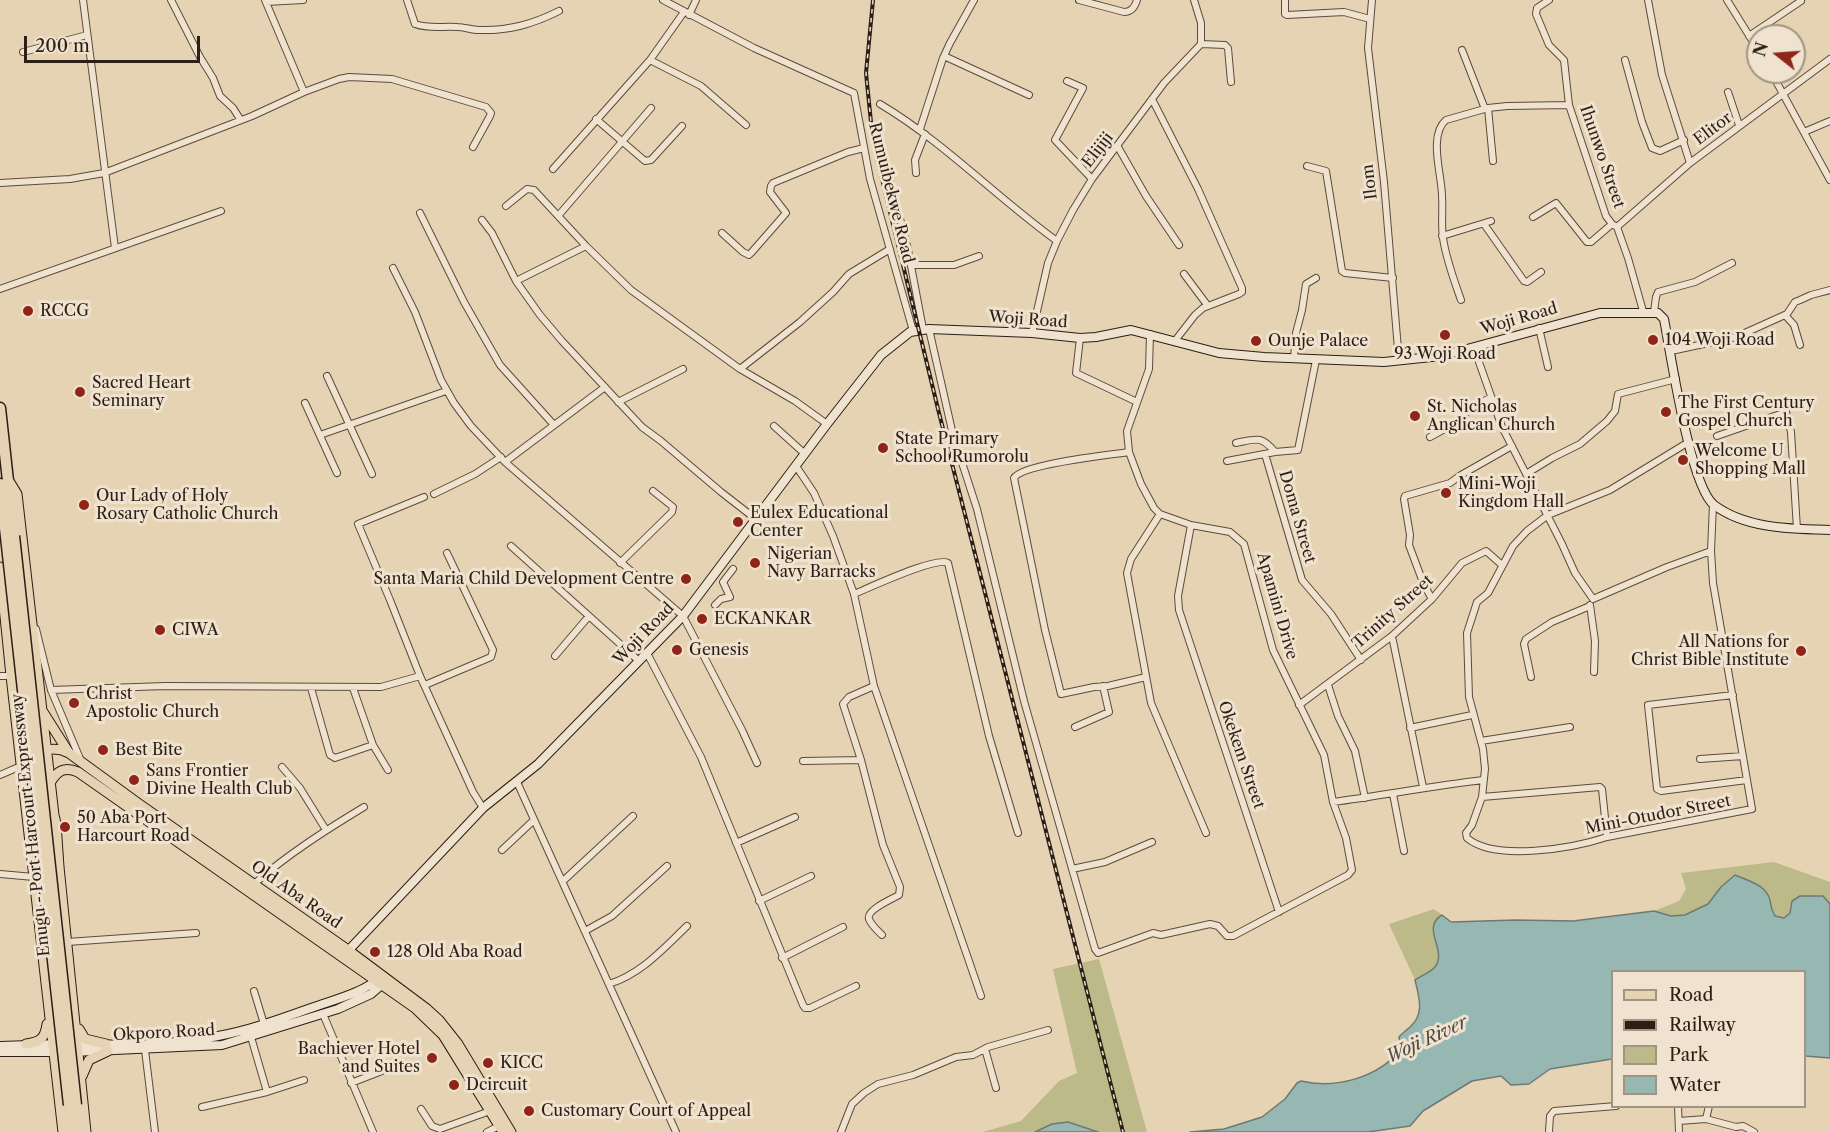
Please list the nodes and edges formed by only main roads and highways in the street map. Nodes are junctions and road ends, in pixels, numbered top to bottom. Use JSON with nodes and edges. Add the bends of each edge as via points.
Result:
{"nodes":[{"id":1,"x":0,"y":408,"type":"edge"},
{"id":2,"x":4,"y":481,"type":"edge"},
{"id":3,"x":1830,"y":530,"type":"edge"},
{"id":4,"x":0,"y":567,"type":"edge"},
{"id":5,"x":41,"y":710,"type":"junction"},
{"id":6,"x":47,"y":749,"type":"junction"},
{"id":7,"x":69,"y":753,"type":"junction"},
{"id":8,"x":21,"y":766,"type":"junction"},
{"id":9,"x":50,"y":783,"type":"junction"},
{"id":10,"x":54,"y":815,"type":"junction"},
{"id":11,"x":30,"y":835,"type":"junction"},
{"id":12,"x":345,"y":953,"type":"junction"},
{"id":13,"x":382,"y":980,"type":"junction"},
{"id":14,"x":49,"y":1004,"type":"junction"},
{"id":15,"x":74,"y":1013,"type":"junction"},
{"id":16,"x":26,"y":1044,"type":"junction"},
{"id":17,"x":0,"y":1046,"type":"edge"},
{"id":18,"x":107,"y":1047,"type":"junction"},
{"id":19,"x":53,"y":1048,"type":"junction"},
{"id":20,"x":78,"y":1048,"type":"junction"},
{"id":21,"x":0,"y":1053,"type":"edge"},
{"id":22,"x":81,"y":1082,"type":"junction"},
{"id":23,"x":72,"y":1105,"type":"junction"},
{"id":24,"x":501,"y":1129,"type":"edge"},
{"id":25,"x":63,"y":1132,"type":"edge"},
{"id":26,"x":71,"y":1132,"type":"edge"},
{"id":27,"x":79,"y":1132,"type":"edge"},
{"id":28,"x":86,"y":1132,"type":"edge"},
{"id":29,"x":511,"y":1132,"type":"edge"}],
"edges":[{"from":1,"to":2,"type":"highway","name":"Enugu - Port Harcourt Expressway"},
{"from":2,"to":5,"type":"main road","via":[[17,494]]},
{"from":2,"to":23,"type":"highway","name":"Enugu - Port Harcourt Expressway","bridge":true},
{"from":3,"to":12,"type":"main road","name":"Woji Road","via":[[1749,521],[1713,504],[1688,443],[1664,319],[1654,312],[1600,313],[1474,348],[1399,361],[1219,353],[1131,330],[1080,338],[913,331],[885,351],[684,616],[538,764],[483,808]]},
{"from":4,"to":8,"type":"main road"},
{"from":5,"to":6,"type":"main road"},
{"from":5,"to":7,"type":"main road"},
{"from":6,"to":7,"type":"main road","name":"Old Aba Road"},
{"from":6,"to":8,"type":"main road","via":[[29,756]]},
{"from":6,"to":9,"type":"main road"},
{"from":7,"to":12,"type":"main road","name":"Old Aba Road"},
{"from":8,"to":11,"type":"main road"},
{"from":9,"to":10,"type":"main road"},
{"from":9,"to":12,"type":"main road","name":"Old Aba Road","via":[[67,768],[78,772]]},
{"from":10,"to":11,"type":"main road","via":[[48,840],[40,842]]},
{"from":10,"to":15,"type":"main road"},
{"from":11,"to":14,"type":"main road"},
{"from":12,"to":13,"type":"main road","name":"Old Aba Road"},
{"from":13,"to":18,"type":"main road","name":"Okporo Road","via":[[232,1033]]},
{"from":13,"to":18,"type":"main road","name":"Okporo Road","via":[[365,997],[322,1014],[215,1046],[145,1050]]},
{"from":13,"to":24,"type":"main road","name":"Old Aba Road","via":[[448,1043]]},
{"from":13,"to":29,"type":"main road","name":"Old Aba Road","via":[[427,1009],[448,1031]]},
{"from":14,"to":16,"type":"main road","via":[[45,1035]]},
{"from":14,"to":19,"type":"main road"},
{"from":15,"to":18,"type":"main road","via":[[82,1037]]},
{"from":15,"to":20,"type":"main road"},
{"from":16,"to":17,"type":"main road","name":"Okporo Road"},
{"from":16,"to":19,"type":"main road","name":"Okporo Road"},
{"from":18,"to":20,"type":"main road","name":"Okporo Road"},
{"from":18,"to":22,"type":"main road","via":[[89,1060]]},
{"from":19,"to":20,"type":"main road","name":"Okporo Road"},
{"from":19,"to":21,"type":"main road","name":"Okporo Road"},
{"from":19,"to":25,"type":"main road"},
{"from":20,"to":22,"type":"main road"},
{"from":22,"to":28,"type":"main road"},
{"from":23,"to":26,"type":"highway","name":"Enugu - Port Harcourt Expressway"},
{"from":23,"to":27,"type":"highway","name":"Enugu - Port Harcourt Expressway"}]}
